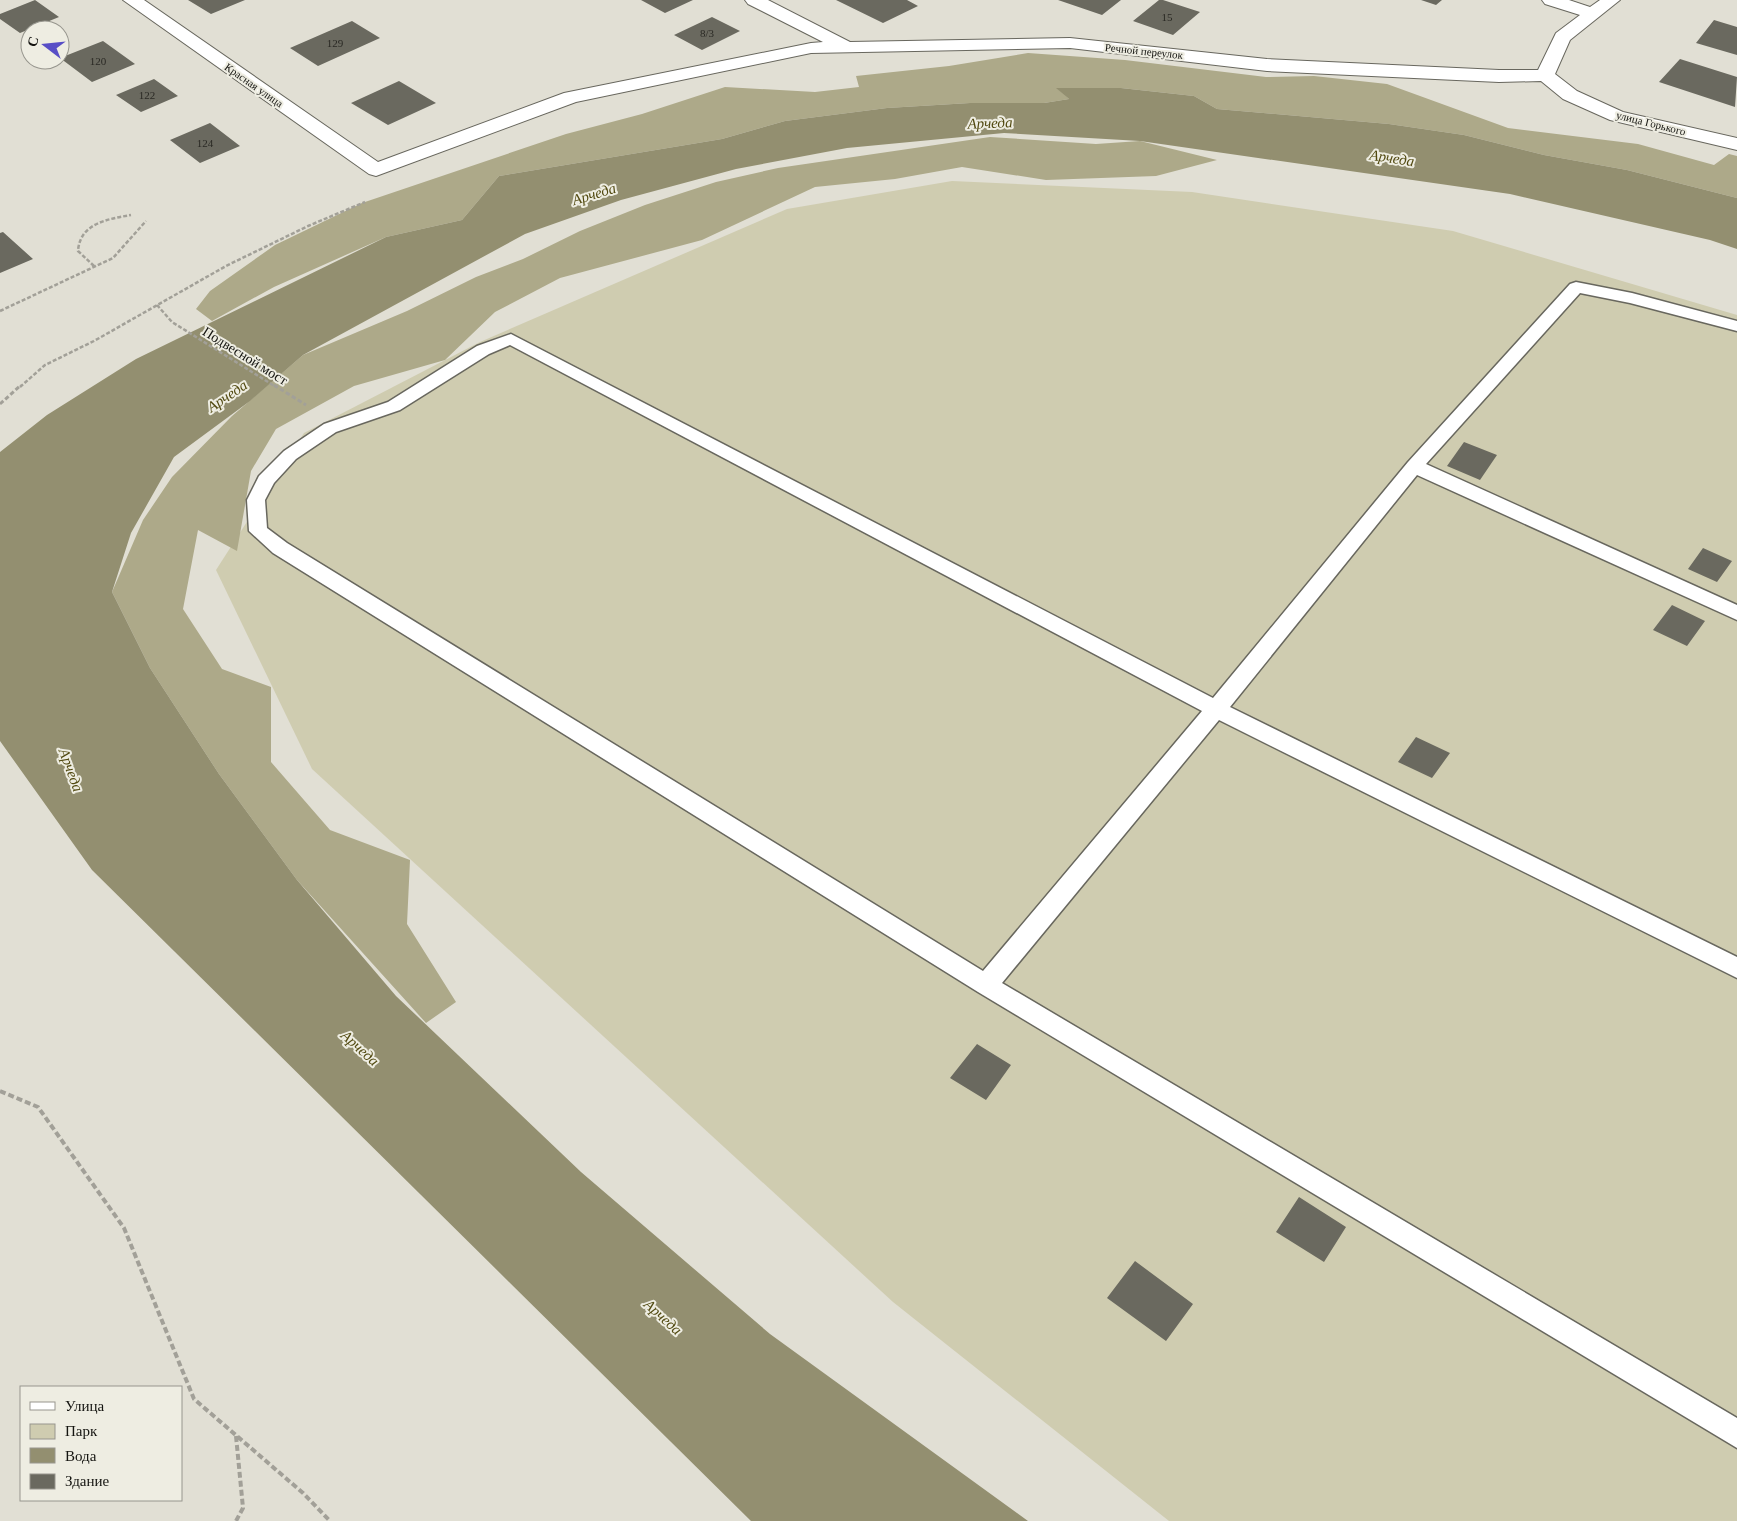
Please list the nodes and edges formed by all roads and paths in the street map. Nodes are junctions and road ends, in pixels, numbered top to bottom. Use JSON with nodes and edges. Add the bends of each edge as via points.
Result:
{"nodes":[{"id":1,"x":132,"y":0,"type":"edge"},
{"id":2,"x":754,"y":0,"type":"edge"},
{"id":3,"x":1551,"y":0,"type":"edge"},
{"id":4,"x":1611,"y":0,"type":"edge"},
{"id":5,"x":1591,"y":13,"type":"junction"},
{"id":6,"x":846,"y":48,"type":"junction"},
{"id":7,"x":1545,"y":75,"type":"junction"},
{"id":8,"x":1737,"y":144,"type":"edge"},
{"id":9,"x":376,"y":170,"type":"junction"},
{"id":10,"x":131,"y":215,"type":"dead end"},
{"id":11,"x":146,"y":221,"type":"dead end"},
{"id":12,"x":94,"y":266,"type":"junction"},
{"id":13,"x":157,"y":305,"type":"junction"},
{"id":14,"x":0,"y":311,"type":"edge"},
{"id":15,"x":1737,"y":326,"type":"edge"},
{"id":16,"x":0,"y":404,"type":"edge"},
{"id":17,"x":308,"y":407,"type":"dead end"},
{"id":18,"x":1414,"y":466,"type":"junction"},
{"id":19,"x":1737,"y":613,"type":"edge"},
{"id":20,"x":1216,"y":709,"type":"junction"},
{"id":21,"x":1737,"y":968,"type":"edge"},
{"id":22,"x":986,"y":985,"type":"junction"},
{"id":23,"x":0,"y":1091,"type":"edge"},
{"id":24,"x":1737,"y":1434,"type":"edge"},
{"id":25,"x":236,"y":1435,"type":"junction"},
{"id":26,"x":236,"y":1521,"type":"edge"},
{"id":27,"x":330,"y":1521,"type":"edge"}],
"edges":[{"from":1,"to":9,"type":"street","name":"Красная улица"},
{"from":2,"to":6,"type":"street","name":"Речной переулок"},
{"from":3,"to":5,"type":"street"},
{"from":4,"to":5,"type":"street"},
{"from":5,"to":7,"type":"street","via":[[1562,37]]},
{"from":6,"to":7,"type":"street","name":"Речной переулок","via":[[1070,43],[1267,65],[1499,76]]},
{"from":6,"to":9,"type":"street","via":[[811,48],[571,96]]},
{"from":7,"to":8,"type":"street","name":"улица Горького","via":[[1570,95],[1618,116]]},
{"from":9,"to":13,"type":"path","via":[[385,189],[362,204],[226,266]]},
{"from":10,"to":12,"type":"path","via":[[95,224],[83,232],[77,242],[78,252]]},
{"from":11,"to":12,"type":"path","via":[[113,258]]},
{"from":12,"to":14,"type":"path"},
{"from":13,"to":16,"type":"path","via":[[45,365]]},
{"from":13,"to":17,"type":"path","name":"Подвесной мост","via":[[172,322]]},
{"from":15,"to":18,"type":"lane","via":[[1576,287]]},
{"from":18,"to":19,"type":"lane"},
{"from":18,"to":20,"type":"lane"},
{"from":20,"to":21,"type":"lane"},
{"from":20,"to":22,"type":"lane"},
{"from":20,"to":22,"type":"lane","via":[[512,339],[483,350],[394,406],[330,428],[290,455],[266,480],[256,500],[258,531],[280,548]]},
{"from":22,"to":24,"type":"lane"},
{"from":23,"to":25,"type":"path","via":[[38,1107],[124,1228],[194,1399]]},
{"from":25,"to":26,"type":"path","via":[[243,1508]]},
{"from":25,"to":27,"type":"path"}]}
